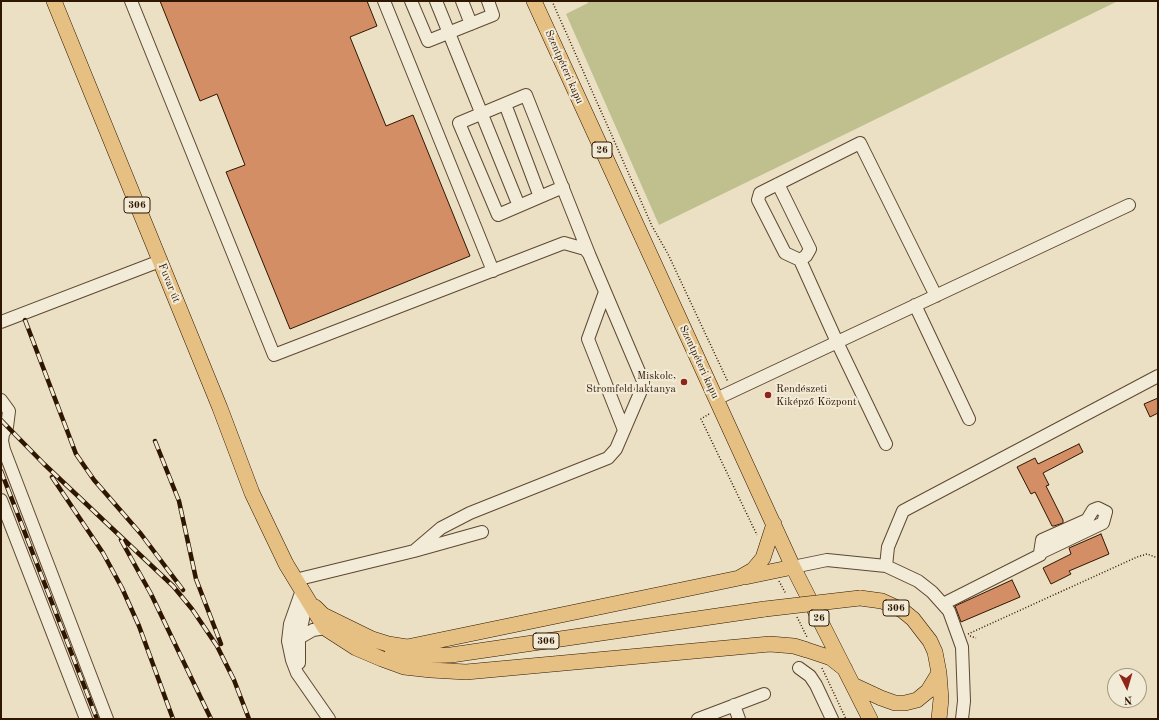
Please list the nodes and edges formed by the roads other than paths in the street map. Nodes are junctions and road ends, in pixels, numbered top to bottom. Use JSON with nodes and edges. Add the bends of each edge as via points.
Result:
{"nodes":[{"id":1,"x":54,"y":1,"type":"edge"},
{"id":2,"x":131,"y":1,"type":"edge"},
{"id":3,"x":384,"y":1,"type":"edge"},
{"id":4,"x":411,"y":1,"type":"edge"},
{"id":5,"x":436,"y":1,"type":"edge"},
{"id":6,"x":462,"y":1,"type":"edge"},
{"id":7,"x":488,"y":1,"type":"edge"},
{"id":8,"x":534,"y":1,"type":"edge"},
{"id":9,"x":471,"y":24,"type":"junction"},
{"id":10,"x":449,"y":33,"type":"junction"},
{"id":11,"x":505,"y":104,"type":"junction"},
{"id":12,"x":482,"y":114,"type":"junction"},
{"id":13,"x":778,"y":184,"type":"junction"},
{"id":14,"x":563,"y":187,"type":"junction"},
{"id":15,"x":540,"y":197,"type":"junction"},
{"id":16,"x":1129,"y":205,"type":"dead end"},
{"id":17,"x":519,"y":206,"type":"junction"},
{"id":18,"x":588,"y":254,"type":"junction"},
{"id":19,"x":800,"y":260,"type":"junction"},
{"id":20,"x":160,"y":261,"type":"junction"},
{"id":21,"x":493,"y":271,"type":"junction"},
{"id":22,"x":605,"y":292,"type":"junction"},
{"id":23,"x":936,"y":296,"type":"junction"},
{"id":24,"x":915,"y":305,"type":"junction"},
{"id":25,"x":1,"y":322,"type":"edge"},
{"id":26,"x":837,"y":342,"type":"junction"},
{"id":27,"x":1158,"y":376,"type":"edge"},
{"id":28,"x":716,"y":398,"type":"junction"},
{"id":29,"x":1,"y":400,"type":"edge"},
{"id":30,"x":969,"y":419,"type":"dead end"},
{"id":31,"x":624,"y":430,"type":"junction"},
{"id":32,"x":886,"y":444,"type":"dead end"},
{"id":33,"x":1,"y":500,"type":"edge"},
{"id":34,"x":774,"y":524,"type":"junction"},
{"id":35,"x":482,"y":532,"type":"dead end"},
{"id":36,"x":414,"y":551,"type":"junction"},
{"id":37,"x":1040,"y":553,"type":"junction"},
{"id":38,"x":886,"y":566,"type":"junction"},
{"id":39,"x":793,"y":567,"type":"junction"},
{"id":40,"x":739,"y":578,"type":"junction"},
{"id":41,"x":301,"y":590,"type":"junction"},
{"id":42,"x":943,"y":604,"type":"junction"},
{"id":43,"x":325,"y":628,"type":"junction"},
{"id":44,"x":299,"y":638,"type":"junction"},
{"id":45,"x":799,"y":668,"type":"dead end"},
{"id":46,"x":845,"y":669,"type":"junction"},
{"id":47,"x":939,"y":673,"type":"junction"},
{"id":48,"x":853,"y":685,"type":"junction"},
{"id":49,"x":307,"y":687,"type":"junction"},
{"id":50,"x":764,"y":694,"type":"dead end"},
{"id":51,"x":734,"y":705,"type":"junction"},
{"id":52,"x":86,"y":719,"type":"edge"},
{"id":53,"x":108,"y":719,"type":"edge"},
{"id":54,"x":329,"y":719,"type":"edge"},
{"id":55,"x":698,"y":719,"type":"edge"},
{"id":56,"x":739,"y":719,"type":"edge"},
{"id":57,"x":832,"y":719,"type":"edge"},
{"id":58,"x":870,"y":719,"type":"edge"},
{"id":59,"x":939,"y":719,"type":"edge"},
{"id":60,"x":962,"y":719,"type":"edge"}],
"edges":[{"from":1,"to":20,"type":"main road","name":"Fuvar út","number":"306"},
{"from":2,"to":21,"type":"street","via":[[274,355]]},
{"from":3,"to":21,"type":"street"},
{"from":4,"to":10,"type":"street","via":[[428,42]]},
{"from":5,"to":10,"type":"street"},
{"from":6,"to":9,"type":"street"},
{"from":7,"to":9,"type":"street","via":[[493,15]]},
{"from":8,"to":28,"type":"main road","name":"Szentpéteri kapu","number":"26"},
{"from":9,"to":10,"type":"street"},
{"from":10,"to":12,"type":"street"},
{"from":11,"to":12,"type":"street"},
{"from":11,"to":14,"type":"street","via":[[526,94]]},
{"from":11,"to":15,"type":"street"},
{"from":12,"to":17,"type":"street"},
{"from":12,"to":17,"type":"street","via":[[459,123],[498,215]]},
{"from":13,"to":19,"type":"street","via":[[810,249]]},
{"from":13,"to":19,"type":"street","via":[[760,193],[758,200],[785,253]]},
{"from":13,"to":23,"type":"street","via":[[860,143]]},
{"from":14,"to":15,"type":"street"},
{"from":14,"to":18,"type":"street"},
{"from":15,"to":17,"type":"street"},
{"from":16,"to":23,"type":"street"},
{"from":18,"to":21,"type":"street","via":[[585,249],[564,243]]},
{"from":18,"to":22,"type":"street"},
{"from":19,"to":26,"type":"street"},
{"from":20,"to":25,"type":"street"},
{"from":20,"to":41,"type":"main road","name":"Fuvar út","number":"306","via":[[252,493]]},
{"from":22,"to":31,"type":"street","via":[[588,338]]},
{"from":22,"to":31,"type":"street","via":[[643,381]]},
{"from":23,"to":24,"type":"street"},
{"from":24,"to":26,"type":"street"},
{"from":24,"to":30,"type":"street"},
{"from":26,"to":28,"type":"street"},
{"from":26,"to":32,"type":"street"},
{"from":27,"to":38,"type":"street","via":[[903,512],[888,547]]},
{"from":28,"to":34,"type":"main road","name":"Szentpéteri kapu","number":"26"},
{"from":29,"to":53,"type":"street","via":[[9,411],[7,427],[2,434],[4,450]]},
{"from":31,"to":36,"type":"street","via":[[616,449],[608,458],[470,513],[441,528]]},
{"from":33,"to":52,"type":"street"},
{"from":34,"to":39,"type":"main road","name":"Szentpéteri kapu","number":"26"},
{"from":34,"to":40,"type":"main road","via":[[763,558],[753,570]]},
{"from":35,"to":36,"type":"street"},
{"from":36,"to":41,"type":"street"},
{"from":37,"to":37,"type":"street","via":[[1042,540],[1088,520],[1093,510],[1098,508],[1106,512],[1104,523]]},
{"from":37,"to":42,"type":"street"},
{"from":38,"to":39,"type":"street","via":[[827,560]]},
{"from":38,"to":42,"type":"street","via":[[918,581]]},
{"from":39,"to":40,"type":"main road"},
{"from":39,"to":46,"type":"main road","name":"Szentpéteri kapu","number":"26"},
{"from":40,"to":41,"type":"main road","via":[[407,647],[372,639],[323,615]]},
{"from":41,"to":43,"type":"main road"},
{"from":41,"to":44,"type":"street"},
{"from":41,"to":47,"type":"main road","number":"306","bridge":true,"via":[[318,614],[332,626],[363,645],[382,652],[406,656],[451,655],[860,598],[882,601],[902,610],[913,619],[930,641]]},
{"from":41,"to":49,"type":"street","via":[[290,624],[288,641],[297,673]]},
{"from":42,"to":60,"type":"street","via":[[963,637]]},
{"from":43,"to":44,"type":"street","via":[[313,630]]},
{"from":43,"to":46,"type":"main road","via":[[356,648],[382,659],[404,667],[431,670],[466,672],[770,644],[807,650],[831,658]]},
{"from":44,"to":49,"type":"street","via":[[299,662]]},
{"from":45,"to":57,"type":"street","via":[[810,676],[816,685]]},
{"from":46,"to":48,"type":"main road","name":"Szentpéteri kapu","number":"26"},
{"from":47,"to":48,"type":"main road","via":[[928,691],[917,700],[905,703],[894,703]]},
{"from":47,"to":59,"type":"main road"},
{"from":48,"to":58,"type":"main road","name":"Szentpéteri kapu","number":"26"},
{"from":49,"to":54,"type":"street"},
{"from":50,"to":51,"type":"street"},
{"from":51,"to":55,"type":"street"},
{"from":51,"to":56,"type":"street"}]}
